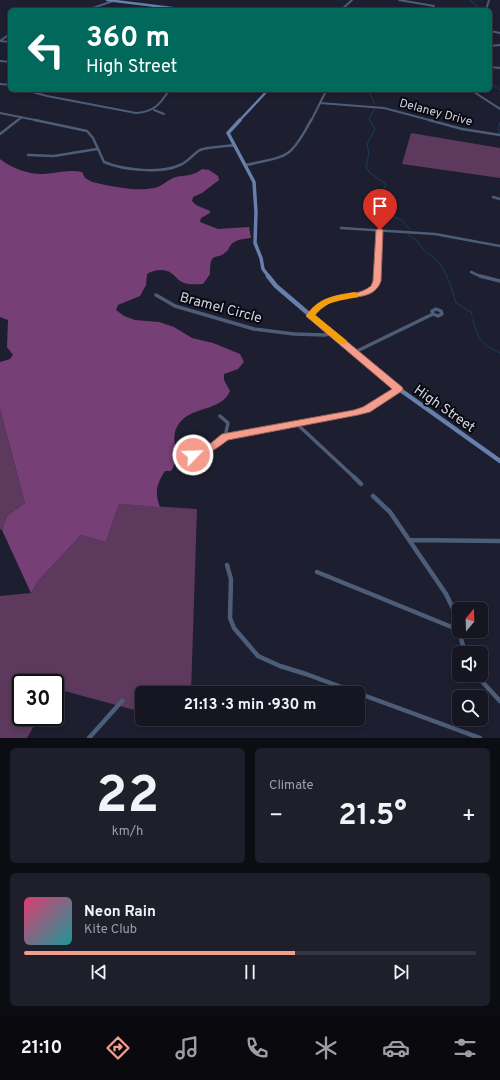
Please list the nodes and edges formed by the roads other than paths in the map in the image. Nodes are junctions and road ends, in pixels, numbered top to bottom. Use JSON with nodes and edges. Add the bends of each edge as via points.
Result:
{"nodes":[{"id":1,"x":107,"y":0,"type":"edge"},
{"id":2,"x":346,"y":0,"type":"edge"},
{"id":3,"x":399,"y":0,"type":"edge"},
{"id":4,"x":416,"y":0,"type":"edge"},
{"id":5,"x":113,"y":1,"type":"edge"},
{"id":6,"x":352,"y":1,"type":"edge"},
{"id":7,"x":414,"y":2,"type":"junction"},
{"id":8,"x":434,"y":6,"type":"dead end"},
{"id":9,"x":96,"y":8,"type":"edge"},
{"id":10,"x":171,"y":8,"type":"edge"},
{"id":11,"x":343,"y":8,"type":"edge"},
{"id":12,"x":32,"y":92,"type":"edge"},
{"id":13,"x":168,"y":92,"type":"edge"},
{"id":14,"x":266,"y":92,"type":"edge"},
{"id":15,"x":474,"y":92,"type":"dead end"},
{"id":16,"x":324,"y":93,"type":"dead end"},
{"id":17,"x":320,"y":103,"type":"junction"},
{"id":18,"x":500,"y":108,"type":"edge"},
{"id":19,"x":154,"y":110,"type":"junction"},
{"id":20,"x":0,"y":113,"type":"edge"},
{"id":21,"x":164,"y":114,"type":"dead end"},
{"id":22,"x":22,"y":117,"type":"junction"},
{"id":23,"x":0,"y":134,"type":"edge"},
{"id":24,"x":500,"y":135,"type":"edge"},
{"id":25,"x":234,"y":145,"type":"junction"},
{"id":26,"x":97,"y":149,"type":"junction"},
{"id":27,"x":28,"y":156,"type":"dead end"},
{"id":28,"x":246,"y":164,"type":"junction"},
{"id":29,"x":493,"y":197,"type":"dead end"},
{"id":30,"x":500,"y":199,"type":"edge"},
{"id":31,"x":341,"y":228,"type":"dead end"},
{"id":32,"x":380,"y":230,"type":"junction"},
{"id":33,"x":500,"y":246,"type":"edge"},
{"id":34,"x":471,"y":272,"type":"dead end"},
{"id":35,"x":500,"y":281,"type":"edge"},
{"id":36,"x":156,"y":296,"type":"dead end"},
{"id":37,"x":433,"y":314,"type":"dead end"},
{"id":38,"x":310,"y":316,"type":"junction"},
{"id":39,"x":331,"y":333,"type":"junction"},
{"id":40,"x":355,"y":352,"type":"junction"},
{"id":41,"x":399,"y":389,"type":"junction"},
{"id":42,"x":220,"y":416,"type":"dead end"},
{"id":43,"x":297,"y":424,"type":"junction"},
{"id":44,"x":225,"y":436,"type":"junction"},
{"id":45,"x":185,"y":458,"type":"dead end"},
{"id":46,"x":500,"y":461,"type":"edge"},
{"id":47,"x":361,"y":484,"type":"dead end"},
{"id":48,"x":373,"y":496,"type":"dead end"},
{"id":49,"x":409,"y":540,"type":"junction"},
{"id":50,"x":500,"y":541,"type":"edge"},
{"id":51,"x":228,"y":565,"type":"dead end"},
{"id":52,"x":317,"y":572,"type":"dead end"},
{"id":53,"x":452,"y":606,"type":"edge"},
{"id":54,"x":452,"y":628,"type":"edge"},
{"id":55,"x":482,"y":682,"type":"edge"},
{"id":56,"x":122,"y":701,"type":"dead end"},
{"id":57,"x":500,"y":701,"type":"edge"},
{"id":58,"x":89,"y":738,"type":"edge"},
{"id":59,"x":480,"y":738,"type":"edge"}],
"edges":[{"from":1,"to":5,"type":"street"},
{"from":2,"to":6,"type":"street"},
{"from":3,"to":7,"type":"street"},
{"from":4,"to":7,"type":"street"},
{"from":5,"to":9,"type":"street"},
{"from":5,"to":10,"type":"street"},
{"from":6,"to":11,"type":"street"},
{"from":7,"to":8,"type":"street"},
{"from":12,"to":19,"type":"street","via":[[129,112]]},
{"from":13,"to":19,"type":"street","via":[[159,107]]},
{"from":14,"to":25,"type":"street","name":"High Street","via":[[228,131]]},
{"from":15,"to":18,"type":"street"},
{"from":16,"to":17,"type":"street"},
{"from":17,"to":24,"type":"street","name":"Delaney Drive","via":[[384,108],[462,129]]},
{"from":17,"to":28,"type":"street","via":[[290,153],[278,159]]},
{"from":19,"to":21,"type":"street"},
{"from":20,"to":22,"type":"street"},
{"from":22,"to":23,"type":"street"},
{"from":22,"to":26,"type":"street","via":[[87,131]]},
{"from":25,"to":26,"type":"street","via":[[200,150],[180,165],[167,168],[114,166],[104,162]]},
{"from":25,"to":28,"type":"street","name":"High Street"},
{"from":26,"to":27,"type":"street","via":[[54,156]]},
{"from":28,"to":38,"type":"street","name":"High Street","via":[[255,187],[254,239],[263,270],[276,286]]},
{"from":29,"to":30,"type":"street"},
{"from":31,"to":32,"type":"street"},
{"from":32,"to":33,"type":"street","via":[[435,234]]},
{"from":32,"to":38,"type":"street","via":[[375,287],[361,294],[333,298],[316,308]]},
{"from":34,"to":35,"type":"street"},
{"from":36,"to":39,"type":"street","name":"Bramel Circle","via":[[175,306],[242,326],[294,334]]},
{"from":37,"to":40,"type":"street"},
{"from":38,"to":39,"type":"street","name":"High Street"},
{"from":39,"to":40,"type":"street","name":"High Street"},
{"from":40,"to":41,"type":"street","name":"High Street"},
{"from":41,"to":43,"type":"street","via":[[355,413]]},
{"from":41,"to":46,"type":"street","name":"High Street"},
{"from":42,"to":44,"type":"street","via":[[228,423]]},
{"from":43,"to":44,"type":"street"},
{"from":43,"to":47,"type":"street"},
{"from":44,"to":45,"type":"street","via":[[214,446]]},
{"from":48,"to":49,"type":"street","via":[[390,512]]},
{"from":49,"to":50,"type":"street"},
{"from":49,"to":53,"type":"street"},
{"from":51,"to":59,"type":"street","via":[[231,579],[230,618],[234,628],[258,656]]},
{"from":52,"to":54,"type":"street"},
{"from":55,"to":57,"type":"street"},
{"from":56,"to":58,"type":"street"}]}
